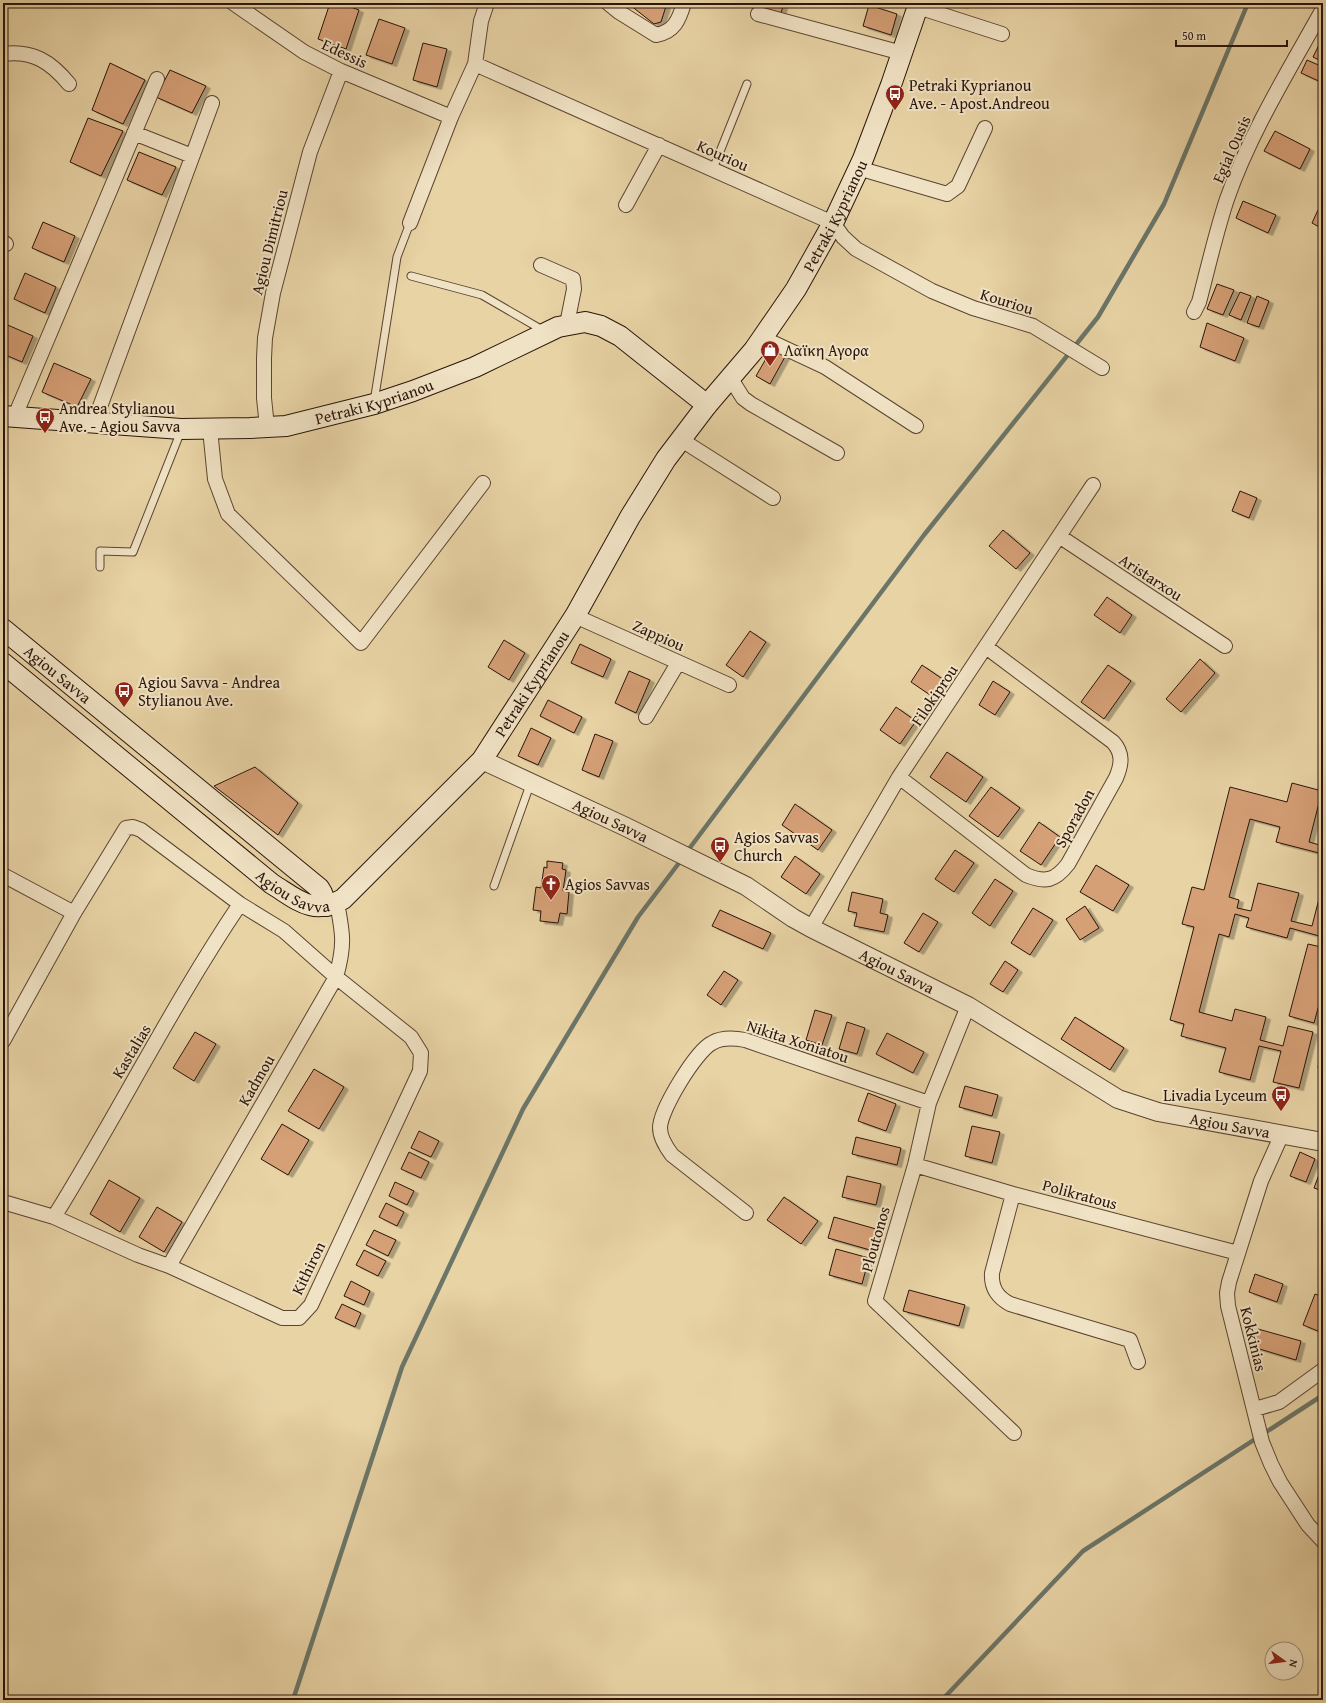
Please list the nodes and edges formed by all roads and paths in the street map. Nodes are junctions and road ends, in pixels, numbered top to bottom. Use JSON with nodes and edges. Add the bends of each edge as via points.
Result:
{"nodes":[{"id":1,"x":233,"y":3,"type":"edge"},
{"id":2,"x":487,"y":3,"type":"edge"},
{"id":3,"x":608,"y":3,"type":"edge"},
{"id":4,"x":684,"y":3,"type":"edge"},
{"id":5,"x":919,"y":5,"type":"edge"},
{"id":6,"x":1323,"y":9,"type":"edge"},
{"id":7,"x":758,"y":14,"type":"dead end"},
{"id":8,"x":1002,"y":34,"type":"dead end"},
{"id":9,"x":902,"y":53,"type":"junction"},
{"id":10,"x":3,"y":54,"type":"edge"},
{"id":11,"x":474,"y":64,"type":"junction"},
{"id":12,"x":341,"y":71,"type":"junction"},
{"id":13,"x":157,"y":79,"type":"dead end"},
{"id":14,"x":69,"y":84,"type":"dead end"},
{"id":15,"x":747,"y":84,"type":"dead end"},
{"id":16,"x":212,"y":103,"type":"dead end"},
{"id":17,"x":451,"y":117,"type":"junction"},
{"id":18,"x":985,"y":128,"type":"dead end"},
{"id":19,"x":134,"y":133,"type":"junction"},
{"id":20,"x":659,"y":145,"type":"junction"},
{"id":21,"x":192,"y":156,"type":"junction"},
{"id":22,"x":858,"y":168,"type":"junction"},
{"id":23,"x":713,"y":169,"type":"junction"},
{"id":24,"x":626,"y":205,"type":"dead end"},
{"id":25,"x":410,"y":223,"type":"joint"},
{"id":26,"x":833,"y":224,"type":"junction"},
{"id":27,"x":541,"y":266,"type":"dead end"},
{"id":28,"x":411,"y":276,"type":"dead end"},
{"id":29,"x":1194,"y":312,"type":"dead end"},
{"id":30,"x":567,"y":324,"type":"junction"},
{"id":31,"x":546,"y":332,"type":"junction"},
{"id":32,"x":763,"y":338,"type":"junction"},
{"id":33,"x":1102,"y":368,"type":"dead end"},
{"id":34,"x":731,"y":379,"type":"junction"},
{"id":35,"x":374,"y":404,"type":"junction"},
{"id":36,"x":707,"y":405,"type":"junction"},
{"id":37,"x":9,"y":416,"type":"edge"},
{"id":38,"x":94,"y":423,"type":"junction"},
{"id":39,"x":916,"y":426,"type":"dead end"},
{"id":40,"x":267,"y":427,"type":"junction"},
{"id":41,"x":181,"y":429,"type":"junction"},
{"id":42,"x":210,"y":429,"type":"junction"},
{"id":43,"x":680,"y":439,"type":"junction"},
{"id":44,"x":837,"y":453,"type":"dead end"},
{"id":45,"x":483,"y":483,"type":"dead end"},
{"id":46,"x":1093,"y":485,"type":"dead end"},
{"id":47,"x":772,"y":498,"type":"dead end"},
{"id":48,"x":1059,"y":536,"type":"junction"},
{"id":49,"x":100,"y":567,"type":"dead end"},
{"id":50,"x":575,"y":616,"type":"junction"},
{"id":51,"x":3,"y":629,"type":"edge"},
{"id":52,"x":1225,"y":646,"type":"dead end"},
{"id":53,"x":986,"y":647,"type":"junction"},
{"id":54,"x":678,"y":663,"type":"junction"},
{"id":55,"x":3,"y":664,"type":"edge"},
{"id":56,"x":729,"y":685,"type":"dead end"},
{"id":57,"x":646,"y":717,"type":"dead end"},
{"id":58,"x":482,"y":760,"type":"junction"},
{"id":59,"x":899,"y":777,"type":"junction"},
{"id":60,"x":531,"y":782,"type":"junction"},
{"id":61,"x":3,"y":875,"type":"edge"},
{"id":62,"x":494,"y":886,"type":"dead end"},
{"id":63,"x":240,"y":904,"type":"junction"},
{"id":64,"x":332,"y":904,"type":"junction"},
{"id":65,"x":74,"y":913,"type":"junction"},
{"id":66,"x":811,"y":928,"type":"junction"},
{"id":67,"x":336,"y":977,"type":"junction"},
{"id":68,"x":968,"y":1006,"type":"junction"},
{"id":69,"x":3,"y":1041,"type":"edge"},
{"id":70,"x":929,"y":1102,"type":"junction"},
{"id":71,"x":1282,"y":1134,"type":"junction"},
{"id":72,"x":1323,"y":1142,"type":"edge"},
{"id":73,"x":914,"y":1165,"type":"junction"},
{"id":74,"x":1013,"y":1194,"type":"junction"},
{"id":75,"x":3,"y":1202,"type":"edge"},
{"id":76,"x":746,"y":1213,"type":"dead end"},
{"id":77,"x":54,"y":1217,"type":"junction"},
{"id":78,"x":1238,"y":1253,"type":"junction"},
{"id":79,"x":169,"y":1266,"type":"junction"},
{"id":80,"x":1138,"y":1362,"type":"dead end"},
{"id":81,"x":1323,"y":1370,"type":"edge"},
{"id":82,"x":1256,"y":1414,"type":"junction"},
{"id":83,"x":1014,"y":1432,"type":"dead end"},
{"id":84,"x":1323,"y":1541,"type":"edge"}],
"edges":[{"from":1,"to":12,"type":"street","name":"Edessis","via":[[298,48]]},
{"from":2,"to":11,"type":"street","via":[[481,21]]},
{"from":3,"to":4,"type":"street","via":[[656,35],[665,34],[672,28]]},
{"from":5,"to":8,"type":"street"},
{"from":5,"to":9,"type":"main road","name":"Petraki Kyprianou"},
{"from":6,"to":29,"type":"street","name":"Egial Ousis","via":[[1270,104],[1238,171],[1227,199]]},
{"from":7,"to":9,"type":"street"},
{"from":9,"to":22,"type":"main road","name":"Petraki Kyprianou"},
{"from":10,"to":14,"type":"street","via":[[21,53],[41,59],[58,70]]},
{"from":11,"to":17,"type":"street"},
{"from":11,"to":20,"type":"street","name":"Kouriou"},
{"from":12,"to":17,"type":"street","name":"Edessis"},
{"from":12,"to":40,"type":"street","name":"Agiou Dimitriou","via":[[310,152],[273,293],[264,362]]},
{"from":13,"to":19,"type":"street"},
{"from":15,"to":23,"type":"lane"},
{"from":16,"to":21,"type":"street"},
{"from":17,"to":25,"type":"street"},
{"from":18,"to":22,"type":"street","via":[[958,186],[947,194]]},
{"from":19,"to":21,"type":"street"},
{"from":19,"to":37,"type":"street"},
{"from":20,"to":23,"type":"street","name":"Kouriou"},
{"from":20,"to":24,"type":"street"},
{"from":21,"to":38,"type":"street"},
{"from":22,"to":26,"type":"main road","name":"Petraki Kyprianou"},
{"from":23,"to":26,"type":"street","name":"Kouriou"},
{"from":25,"to":35,"type":"lane","via":[[397,257]]},
{"from":26,"to":32,"type":"main road","name":"Petraki Kyprianou","via":[[796,290]]},
{"from":26,"to":33,"type":"street","name":"Kouriou","via":[[856,249],[932,291],[973,308],[1021,321],[1042,330]]},
{"from":27,"to":30,"type":"street","via":[[573,279],[574,289]]},
{"from":28,"to":31,"type":"lane","via":[[482,295]]},
{"from":30,"to":31,"type":"main road","name":"Petraki Kyprianou"},
{"from":30,"to":36,"type":"main road","name":"Petraki Kyprianou","via":[[585,322],[612,331]]},
{"from":31,"to":35,"type":"main road","name":"Petraki Kyprianou","via":[[475,367],[413,392]]},
{"from":32,"to":34,"type":"main road","name":"Petraki Kyprianou"},
{"from":32,"to":39,"type":"street","via":[[825,367]]},
{"from":34,"to":36,"type":"main road","name":"Petraki Kyprianou"},
{"from":34,"to":44,"type":"street","via":[[743,398],[751,404]]},
{"from":35,"to":40,"type":"main road","name":"Petraki Kyprianou","via":[[310,421]]},
{"from":36,"to":43,"type":"main road","name":"Petraki Kyprianou"},
{"from":37,"to":38,"type":"main road","name":"Petraki Kyprianou"},
{"from":38,"to":41,"type":"main road","name":"Petraki Kyprianou"},
{"from":40,"to":42,"type":"main road","name":"Petraki Kyprianou"},
{"from":41,"to":42,"type":"main road","name":"Petraki Kyprianou"},
{"from":41,"to":49,"type":"lane","via":[[132,552],[100,551]]},
{"from":42,"to":45,"type":"street","via":[[215,480],[228,514],[361,644]]},
{"from":43,"to":47,"type":"street"},
{"from":43,"to":50,"type":"main road","name":"Petraki Kyprianou","via":[[630,517]]},
{"from":46,"to":48,"type":"street","name":"Filokiprou"},
{"from":48,"to":52,"type":"street","name":"Aristarxou"},
{"from":48,"to":53,"type":"street","name":"Filokiprou"},
{"from":50,"to":54,"type":"street","name":"Zappiou"},
{"from":50,"to":58,"type":"main road","name":"Petraki Kyprianou"},
{"from":51,"to":64,"type":"main road","name":"Agiou Savva","via":[[319,888]]},
{"from":53,"to":59,"type":"street","name":"Filokiprou"},
{"from":53,"to":59,"type":"street","name":"Sporadon","via":[[1113,742],[1120,753],[1120,766],[1116,778],[1068,864],[1060,875],[1046,880],[1026,875]]},
{"from":54,"to":56,"type":"street","name":"Zappiou"},
{"from":54,"to":57,"type":"street"},
{"from":55,"to":64,"type":"main road","name":"Agiou Savva","via":[[272,884],[306,906]]},
{"from":58,"to":60,"type":"street","name":"Agiou Savva"},
{"from":58,"to":64,"type":"main road","name":"Petraki Kyprianou","via":[[343,899]]},
{"from":59,"to":66,"type":"street","name":"Filokiprou"},
{"from":60,"to":62,"type":"lane"},
{"from":60,"to":66,"type":"street","name":"Agiou Savva","via":[[746,886]]},
{"from":61,"to":65,"type":"street"},
{"from":63,"to":65,"type":"street","via":[[142,830],[133,827],[126,828]]},
{"from":63,"to":67,"type":"street","via":[[284,931]]},
{"from":63,"to":77,"type":"street","name":"Kastalias"},
{"from":64,"to":67,"type":"street","name":"Kadmou","via":[[343,933],[343,954]]},
{"from":65,"to":69,"type":"street"},
{"from":66,"to":68,"type":"street","name":"Agiou Savva"},
{"from":67,"to":79,"type":"street","name":"Kadmou"},
{"from":67,"to":79,"type":"street","name":"Kithiron","via":[[412,1037],[421,1053],[420,1071],[311,1305],[299,1318],[282,1318]]},
{"from":68,"to":70,"type":"street","name":"Ploutonos"},
{"from":68,"to":71,"type":"street","name":"Agiou Savva","via":[[1118,1099],[1158,1112]]},
{"from":70,"to":73,"type":"street","name":"Ploutonos"},
{"from":70,"to":76,"type":"street","name":"Nikita Xoniatou","via":[[744,1040],[723,1039],[712,1043],[696,1056],[668,1104],[661,1122],[661,1134],[672,1155]]},
{"from":71,"to":72,"type":"street","name":"Agiou Savva"},
{"from":71,"to":78,"type":"street","name":"Kokkinias","via":[[1261,1181]]},
{"from":73,"to":74,"type":"street","name":"Polikratous"},
{"from":73,"to":83,"type":"street","name":"Ploutonos","via":[[875,1301]]},
{"from":74,"to":78,"type":"street","name":"Polikratous"},
{"from":74,"to":80,"type":"street","via":[[992,1273],[997,1294],[1010,1304],[1130,1340]]},
{"from":75,"to":77,"type":"street","name":"Kithiron"},
{"from":77,"to":79,"type":"street","name":"Kithiron","via":[[138,1256]]},
{"from":78,"to":82,"type":"street","name":"Kokkinias","via":[[1229,1282],[1228,1306]]},
{"from":81,"to":82,"type":"street","via":[[1278,1402]]},
{"from":82,"to":84,"type":"street","name":"Kokkinias","via":[[1262,1442],[1280,1482],[1308,1525]]}]}
